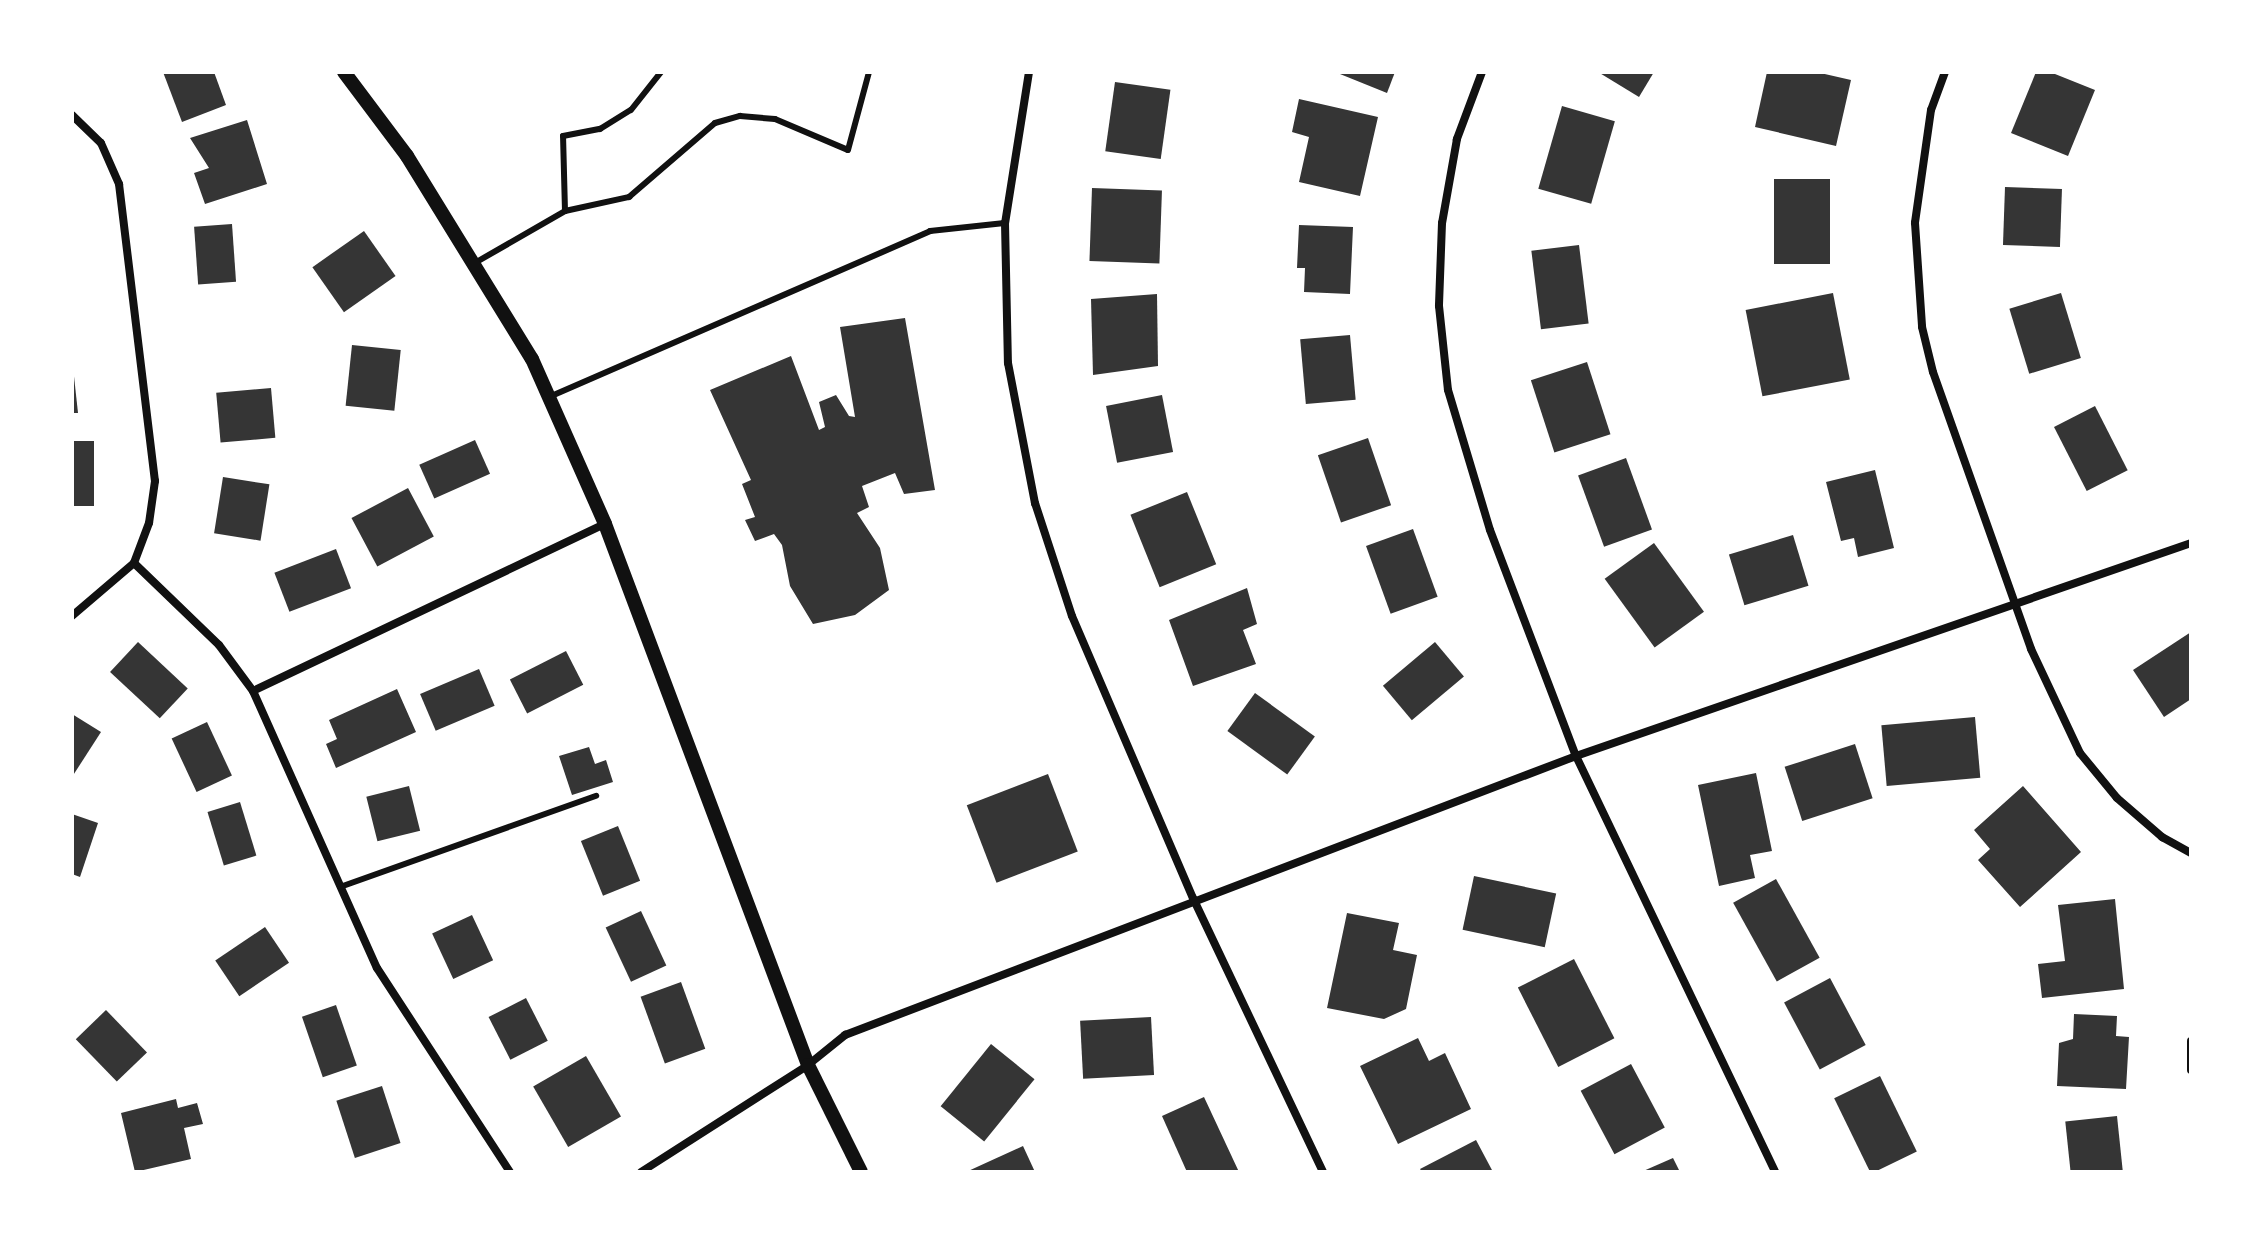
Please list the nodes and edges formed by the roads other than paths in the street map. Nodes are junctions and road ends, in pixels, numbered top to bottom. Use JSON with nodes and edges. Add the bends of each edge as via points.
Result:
{"nodes":[{"id":1,"x":661,"y":72,"type":"edge"},
{"id":2,"x":869,"y":72,"type":"edge"},
{"id":3,"x":1029,"y":72,"type":"edge"},
{"id":4,"x":1482,"y":72,"type":"edge"},
{"id":5,"x":1945,"y":72,"type":"edge"},
{"id":6,"x":348,"y":75,"type":"edge"},
{"id":7,"x":72,"y":115,"type":"edge"},
{"id":8,"x":565,"y":211,"type":"junction"},
{"id":9,"x":1005,"y":223,"type":"junction"},
{"id":10,"x":473,"y":264,"type":"junction"},
{"id":11,"x":549,"y":397,"type":"junction"},
{"id":12,"x":605,"y":524,"type":"junction"},
{"id":13,"x":2191,"y":543,"type":"edge"},
{"id":14,"x":134,"y":563,"type":"junction"},
{"id":15,"x":2015,"y":604,"type":"junction"},
{"id":16,"x":72,"y":616,"type":"edge"},
{"id":17,"x":253,"y":691,"type":"junction"},
{"id":18,"x":1576,"y":756,"type":"junction"},
{"id":19,"x":596,"y":796,"type":"dead end"},
{"id":20,"x":2191,"y":853,"type":"edge"},
{"id":21,"x":340,"y":887,"type":"junction"},
{"id":22,"x":1193,"y":898,"type":"junction"},
{"id":23,"x":2191,"y":1041,"type":"edge"},
{"id":24,"x":808,"y":1065,"type":"junction"},
{"id":25,"x":2191,"y":1070,"type":"edge"},
{"id":26,"x":510,"y":1172,"type":"edge"},
{"id":27,"x":641,"y":1172,"type":"edge"},
{"id":28,"x":861,"y":1172,"type":"edge"},
{"id":29,"x":1323,"y":1172,"type":"edge"},
{"id":30,"x":1775,"y":1172,"type":"edge"}],
"edges":[{"from":1,"to":8,"type":"lane","via":[[631,110],[600,129],[563,136]]},
{"from":2,"to":8,"type":"lane","via":[[848,150],[775,119],[740,116],[715,123],[629,197]]},
{"from":3,"to":9,"type":"street"},
{"from":4,"to":18,"type":"street","via":[[1457,139],[1442,223],[1439,306],[1448,390],[1490,530]]},
{"from":5,"to":15,"type":"street","via":[[1931,110],[1916,208],[1922,327]]},
{"from":6,"to":10,"type":"street","via":[[407,156]]},
{"from":7,"to":14,"type":"street","via":[[101,143],[119,184],[155,481],[149,523]]},
{"from":8,"to":10,"type":"lane"},
{"from":9,"to":11,"type":"lane","via":[[930,231]]},
{"from":9,"to":22,"type":"street","via":[[1008,363],[1035,503],[1072,616]]},
{"from":10,"to":11,"type":"street"},
{"from":11,"to":12,"type":"street"},
{"from":12,"to":17,"type":"street"},
{"from":12,"to":24,"type":"street"},
{"from":13,"to":15,"type":"street"},
{"from":14,"to":16,"type":"street"},
{"from":14,"to":17,"type":"street","via":[[219,645]]},
{"from":15,"to":18,"type":"street"},
{"from":15,"to":20,"type":"street","via":[[2080,753],[2117,798],[2162,837]]},
{"from":17,"to":21,"type":"street"},
{"from":18,"to":22,"type":"street"},
{"from":18,"to":30,"type":"street"},
{"from":19,"to":21,"type":"lane"},
{"from":21,"to":26,"type":"street","via":[[377,968]]},
{"from":22,"to":24,"type":"street","via":[[845,1035]]},
{"from":22,"to":29,"type":"street"},
{"from":23,"to":25,"type":"street"},
{"from":24,"to":27,"type":"street"},
{"from":24,"to":28,"type":"street"}]}
